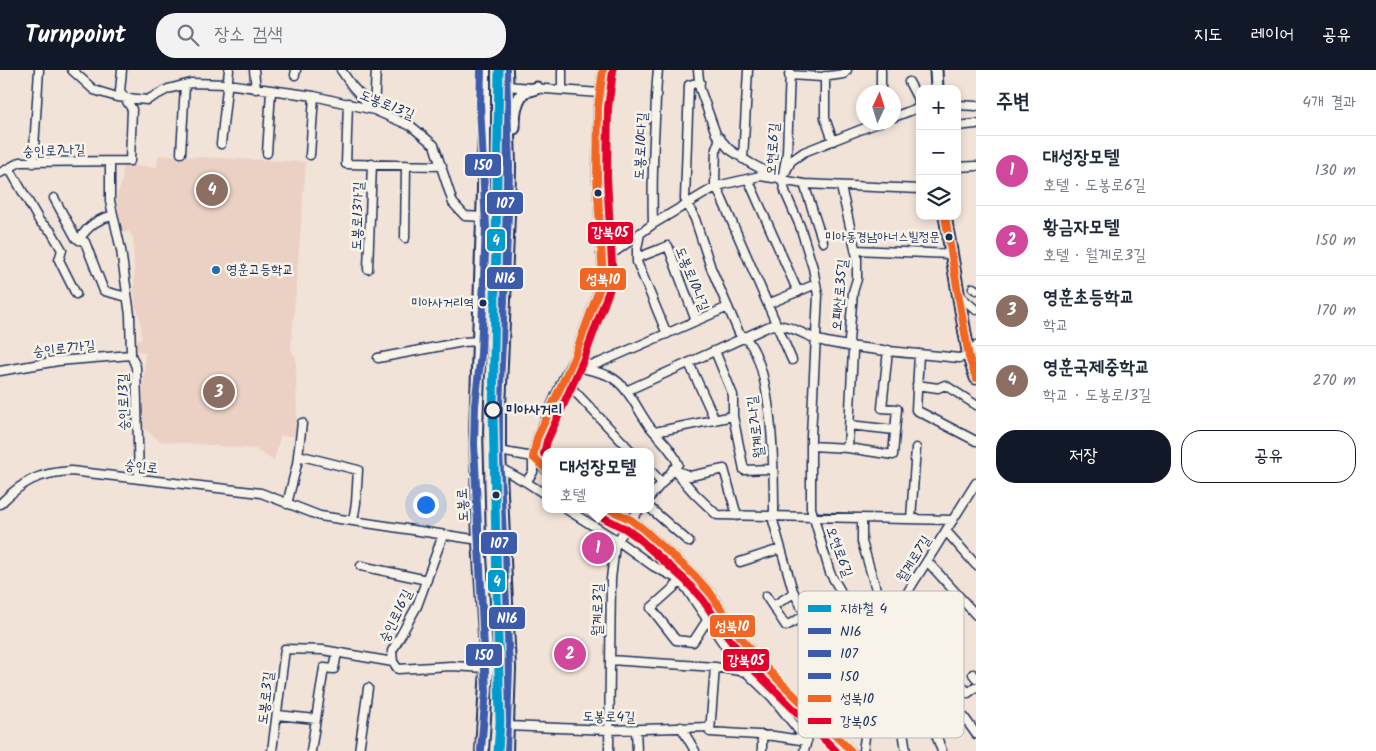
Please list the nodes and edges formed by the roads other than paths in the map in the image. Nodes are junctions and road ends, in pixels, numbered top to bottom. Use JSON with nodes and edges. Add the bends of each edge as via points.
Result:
{"nodes":[{"id":1,"x":39,"y":70,"type":"edge"},
{"id":2,"x":72,"y":70,"type":"edge"},
{"id":3,"x":122,"y":70,"type":"edge"},
{"id":4,"x":229,"y":70,"type":"edge"},
{"id":5,"x":254,"y":70,"type":"edge"},
{"id":6,"x":341,"y":70,"type":"edge"},
{"id":7,"x":376,"y":70,"type":"edge"},
{"id":8,"x":484,"y":70,"type":"edge"},
{"id":9,"x":506,"y":70,"type":"edge"},
{"id":10,"x":562,"y":70,"type":"edge"},
{"id":11,"x":603,"y":70,"type":"edge"},
{"id":12,"x":658,"y":70,"type":"edge"},
{"id":13,"x":698,"y":70,"type":"edge"},
{"id":14,"x":748,"y":70,"type":"edge"},
{"id":15,"x":847,"y":70,"type":"edge"},
{"id":16,"x":881,"y":70,"type":"edge"},
{"id":17,"x":936,"y":70,"type":"edge"},
{"id":18,"x":790,"y":73,"type":"edge"},
{"id":19,"x":825,"y":76,"type":"junction"},
{"id":20,"x":700,"y":82,"type":"junction"},
{"id":21,"x":909,"y":82,"type":"dead end"},
{"id":22,"x":227,"y":84,"type":"junction"},
{"id":23,"x":185,"y":85,"type":"junction"},
{"id":24,"x":881,"y":85,"type":"edge"},
{"id":25,"x":937,"y":85,"type":"edge"},
{"id":26,"x":505,"y":86,"type":"junction"},
{"id":27,"x":537,"y":88,"type":"junction"},
{"id":28,"x":256,"y":89,"type":"junction"},
{"id":29,"x":271,"y":90,"type":"junction"},
{"id":30,"x":562,"y":90,"type":"junction"},
{"id":31,"x":600,"y":93,"type":"junction"},
{"id":32,"x":314,"y":96,"type":"junction"},
{"id":33,"x":916,"y":97,"type":"edge"},
{"id":34,"x":126,"y":98,"type":"junction"},
{"id":35,"x":348,"y":103,"type":"junction"},
{"id":36,"x":961,"y":104,"type":"edge"},
{"id":37,"x":976,"y":106,"type":"edge"},
{"id":38,"x":916,"y":107,"type":"edge"},
{"id":39,"x":374,"y":110,"type":"junction"},
{"id":40,"x":901,"y":114,"type":"edge"},
{"id":41,"x":976,"y":124,"type":"edge"},
{"id":42,"x":961,"y":126,"type":"edge"},
{"id":43,"x":860,"y":130,"type":"edge"},
{"id":44,"x":720,"y":138,"type":"junction"},
{"id":45,"x":833,"y":141,"type":"junction"},
{"id":46,"x":222,"y":144,"type":"dead end"},
{"id":47,"x":267,"y":152,"type":"dead end"},
{"id":48,"x":181,"y":153,"type":"dead end"},
{"id":49,"x":310,"y":155,"type":"dead end"},
{"id":50,"x":743,"y":159,"type":"junction"},
{"id":51,"x":110,"y":162,"type":"junction"},
{"id":52,"x":33,"y":163,"type":"junction"},
{"id":53,"x":346,"y":164,"type":"joint"},
{"id":54,"x":372,"y":164,"type":"junction"},
{"id":55,"x":406,"y":165,"type":"junction"},
{"id":56,"x":442,"y":166,"type":"junction"},
{"id":57,"x":976,"y":166,"type":"edge"},
{"id":58,"x":961,"y":167,"type":"edge"},
{"id":59,"x":9,"y":168,"type":"junction"},
{"id":60,"x":0,"y":173,"type":"edge"},
{"id":61,"x":748,"y":180,"type":"junction"},
{"id":62,"x":782,"y":180,"type":"junction"},
{"id":63,"x":804,"y":184,"type":"junction"},
{"id":64,"x":717,"y":186,"type":"junction"},
{"id":65,"x":842,"y":187,"type":"junction"},
{"id":66,"x":916,"y":189,"type":"edge"},
{"id":67,"x":54,"y":198,"type":"dead end"},
{"id":68,"x":688,"y":203,"type":"junction"},
{"id":69,"x":508,"y":206,"type":"junction"},
{"id":70,"x":114,"y":216,"type":"junction"},
{"id":71,"x":483,"y":217,"type":"junction"},
{"id":72,"x":946,"y":220,"type":"edge"},
{"id":73,"x":653,"y":224,"type":"junction"},
{"id":74,"x":640,"y":233,"type":"junction"},
{"id":75,"x":406,"y":238,"type":"dead end"},
{"id":76,"x":79,"y":240,"type":"junction"},
{"id":77,"x":823,"y":242,"type":"dead end"},
{"id":78,"x":855,"y":250,"type":"junction"},
{"id":79,"x":601,"y":254,"type":"junction"},
{"id":80,"x":950,"y":254,"type":"junction"},
{"id":81,"x":637,"y":258,"type":"junction"},
{"id":82,"x":368,"y":269,"type":"dead end"},
{"id":83,"x":816,"y":284,"type":"junction"},
{"id":84,"x":798,"y":292,"type":"junction"},
{"id":85,"x":958,"y":293,"type":"junction"},
{"id":86,"x":76,"y":294,"type":"dead end"},
{"id":87,"x":127,"y":297,"type":"junction"},
{"id":88,"x":768,"y":304,"type":"junction"},
{"id":89,"x":728,"y":308,"type":"junction"},
{"id":90,"x":976,"y":310,"type":"edge"},
{"id":91,"x":696,"y":321,"type":"junction"},
{"id":92,"x":776,"y":325,"type":"junction"},
{"id":93,"x":666,"y":334,"type":"junction"},
{"id":94,"x":746,"y":337,"type":"junction"},
{"id":95,"x":817,"y":339,"type":"junction"},
{"id":96,"x":479,"y":341,"type":"junction"},
{"id":97,"x":851,"y":346,"type":"junction"},
{"id":98,"x":715,"y":350,"type":"junction"},
{"id":99,"x":888,"y":350,"type":"junction"},
{"id":100,"x":972,"y":350,"type":"edge"},
{"id":101,"x":919,"y":354,"type":"junction"},
{"id":102,"x":131,"y":355,"type":"junction"},
{"id":103,"x":378,"y":358,"type":"dead end"},
{"id":104,"x":792,"y":360,"type":"dead end"},
{"id":105,"x":689,"y":362,"type":"junction"},
{"id":106,"x":579,"y":367,"type":"junction"},
{"id":107,"x":0,"y":370,"type":"edge"},
{"id":108,"x":568,"y":370,"type":"junction"},
{"id":109,"x":976,"y":378,"type":"edge"},
{"id":110,"x":563,"y":379,"type":"junction"},
{"id":111,"x":917,"y":385,"type":"junction"},
{"id":112,"x":626,"y":391,"type":"junction"},
{"id":113,"x":976,"y":405,"type":"edge"},
{"id":114,"x":732,"y":416,"type":"junction"},
{"id":115,"x":715,"y":420,"type":"junction"},
{"id":116,"x":302,"y":423,"type":"dead end"},
{"id":117,"x":849,"y":425,"type":"junction"},
{"id":118,"x":895,"y":430,"type":"junction"},
{"id":119,"x":655,"y":432,"type":"junction"},
{"id":120,"x":976,"y":441,"type":"edge"},
{"id":121,"x":812,"y":446,"type":"junction"},
{"id":122,"x":628,"y":448,"type":"edge"},
{"id":123,"x":848,"y":448,"type":"junction"},
{"id":124,"x":916,"y":448,"type":"dead end"},
{"id":125,"x":499,"y":451,"type":"junction"},
{"id":126,"x":298,"y":455,"type":"junction"},
{"id":127,"x":533,"y":457,"type":"junction"},
{"id":128,"x":542,"y":466,"type":"edge"},
{"id":129,"x":500,"y":468,"type":"junction"},
{"id":130,"x":674,"y":469,"type":"junction"},
{"id":131,"x":774,"y":469,"type":"junction"},
{"id":132,"x":654,"y":474,"type":"edge"},
{"id":133,"x":139,"y":479,"type":"junction"},
{"id":134,"x":526,"y":482,"type":"junction"},
{"id":135,"x":662,"y":483,"type":"junction"},
{"id":136,"x":976,"y":483,"type":"edge"},
{"id":137,"x":542,"y":492,"type":"edge"},
{"id":138,"x":654,"y":492,"type":"edge"},
{"id":139,"x":0,"y":504,"type":"edge"},
{"id":140,"x":287,"y":504,"type":"junction"},
{"id":141,"x":654,"y":511,"type":"edge"},
{"id":142,"x":572,"y":513,"type":"edge"},
{"id":143,"x":616,"y":513,"type":"edge"},
{"id":144,"x":637,"y":513,"type":"edge"},
{"id":145,"x":737,"y":516,"type":"junction"},
{"id":146,"x":772,"y":517,"type":"junction"},
{"id":147,"x":814,"y":518,"type":"junction"},
{"id":148,"x":862,"y":519,"type":"junction"},
{"id":149,"x":911,"y":519,"type":"junction"},
{"id":150,"x":631,"y":520,"type":"junction"},
{"id":151,"x":953,"y":520,"type":"junction"},
{"id":152,"x":353,"y":521,"type":"junction"},
{"id":153,"x":946,"y":531,"type":"junction"},
{"id":154,"x":443,"y":535,"type":"junction"},
{"id":155,"x":479,"y":540,"type":"junction"},
{"id":156,"x":618,"y":541,"type":"junction"},
{"id":157,"x":689,"y":542,"type":"dead end"},
{"id":158,"x":780,"y":549,"type":"junction"},
{"id":159,"x":927,"y":561,"type":"junction"},
{"id":160,"x":740,"y":562,"type":"dead end"},
{"id":161,"x":361,"y":566,"type":"dead end"},
{"id":162,"x":976,"y":566,"type":"edge"},
{"id":163,"x":426,"y":580,"type":"junction"},
{"id":164,"x":680,"y":582,"type":"junction"},
{"id":165,"x":840,"y":591,"type":"edge"},
{"id":166,"x":876,"y":591,"type":"edge"},
{"id":167,"x":909,"y":591,"type":"edge"},
{"id":168,"x":954,"y":591,"type":"edge"},
{"id":169,"x":794,"y":593,"type":"junction"},
{"id":170,"x":766,"y":596,"type":"dead end"},
{"id":171,"x":798,"y":601,"type":"edge"},
{"id":172,"x":964,"y":602,"type":"edge"},
{"id":173,"x":773,"y":606,"type":"junction"},
{"id":174,"x":976,"y":615,"type":"edge"},
{"id":175,"x":708,"y":619,"type":"junction"},
{"id":176,"x":798,"y":619,"type":"edge"},
{"id":177,"x":285,"y":649,"type":"joint"},
{"id":178,"x":337,"y":653,"type":"junction"},
{"id":179,"x":610,"y":660,"type":"junction"},
{"id":180,"x":393,"y":662,"type":"junction"},
{"id":181,"x":715,"y":667,"type":"junction"},
{"id":182,"x":487,"y":668,"type":"junction"},
{"id":183,"x":746,"y":672,"type":"junction"},
{"id":184,"x":976,"y":687,"type":"edge"},
{"id":185,"x":368,"y":688,"type":"dead end"},
{"id":186,"x":964,"y":688,"type":"edge"},
{"id":187,"x":798,"y":700,"type":"edge"},
{"id":188,"x":277,"y":715,"type":"junction"},
{"id":189,"x":964,"y":717,"type":"dead end"},
{"id":190,"x":316,"y":719,"type":"junction"},
{"id":191,"x":507,"y":726,"type":"junction"},
{"id":192,"x":681,"y":727,"type":"junction"},
{"id":193,"x":710,"y":727,"type":"junction"},
{"id":194,"x":609,"y":730,"type":"junction"},
{"id":195,"x":636,"y":730,"type":"junction"},
{"id":196,"x":798,"y":730,"type":"edge"},
{"id":197,"x":976,"y":734,"type":"edge"},
{"id":198,"x":762,"y":735,"type":"junction"},
{"id":199,"x":805,"y":738,"type":"edge"},
{"id":200,"x":808,"y":738,"type":"edge"},
{"id":201,"x":837,"y":738,"type":"edge"},
{"id":202,"x":865,"y":738,"type":"edge"},
{"id":203,"x":904,"y":738,"type":"edge"},
{"id":204,"x":937,"y":738,"type":"edge"},
{"id":205,"x":807,"y":741,"type":"junction"},
{"id":206,"x":272,"y":751,"type":"edge"},
{"id":207,"x":311,"y":751,"type":"edge"},
{"id":208,"x":360,"y":751,"type":"edge"},
{"id":209,"x":482,"y":751,"type":"edge"},
{"id":210,"x":506,"y":751,"type":"edge"},
{"id":211,"x":609,"y":751,"type":"edge"},
{"id":212,"x":636,"y":751,"type":"edge"},
{"id":213,"x":695,"y":751,"type":"edge"},
{"id":214,"x":762,"y":751,"type":"edge"},
{"id":215,"x":804,"y":751,"type":"edge"},
{"id":216,"x":851,"y":751,"type":"edge"},
{"id":217,"x":863,"y":751,"type":"edge"},
{"id":218,"x":906,"y":751,"type":"edge"},
{"id":219,"x":942,"y":751,"type":"edge"}],
"edges":[{"from":1,"to":52,"type":"street"},
{"from":2,"to":34,"type":"street","name":"도봉로13길","via":[[94,90]]},
{"from":3,"to":34,"type":"street","via":[[120,91]]},
{"from":4,"to":22,"type":"street"},
{"from":5,"to":28,"type":"street"},
{"from":6,"to":39,"type":"street"},
{"from":7,"to":39,"type":"street"},
{"from":8,"to":71,"type":"main road","name":"도봉로"},
{"from":9,"to":26,"type":"main road"},
{"from":10,"to":30,"type":"street"},
{"from":11,"to":31,"type":"street"},
{"from":12,"to":73,"type":"street","name":"도봉로10다길"},
{"from":13,"to":20,"type":"street"},
{"from":14,"to":50,"type":"street"},
{"from":15,"to":19,"type":"street","via":[[844,74]]},
{"from":16,"to":24,"type":"street"},
{"from":17,"to":25,"type":"street"},
{"from":18,"to":19,"type":"street"},
{"from":18,"to":62,"type":"street","name":"오현로6길","via":[[787,153]]},
{"from":19,"to":45,"type":"street","via":[[825,118]]},
{"from":20,"to":44,"type":"street"},
{"from":20,"to":68,"type":"street","via":[[689,85],[685,199]]},
{"from":21,"to":33,"type":"street"},
{"from":22,"to":23,"type":"street","name":"도봉로13길"},
{"from":22,"to":28,"type":"street","name":"도봉로13길"},
{"from":22,"to":46,"type":"street"},
{"from":23,"to":34,"type":"street","name":"도봉로13길","via":[[168,89],[147,100]]},
{"from":23,"to":48,"type":"street"},
{"from":26,"to":27,"type":"street"},
{"from":26,"to":69,"type":"main road"},
{"from":27,"to":30,"type":"street"},
{"from":27,"to":69,"type":"street","via":[[523,92],[514,110],[513,168]]},
{"from":28,"to":29,"type":"street","name":"도봉로13길"},
{"from":29,"to":32,"type":"street","name":"도봉로13길"},
{"from":29,"to":47,"type":"street"},
{"from":30,"to":31,"type":"street"},
{"from":31,"to":79,"type":"street","via":[[597,178]]},
{"from":32,"to":35,"type":"street","name":"도봉로13길"},
{"from":32,"to":49,"type":"street"},
{"from":34,"to":51,"type":"street","name":"숭인로7나길","via":[[132,110],[130,161]]},
{"from":35,"to":39,"type":"street","name":"도봉로13길"},
{"from":35,"to":53,"type":"street","name":"도봉로13길"},
{"from":36,"to":37,"type":"street"},
{"from":38,"to":40,"type":"street"},
{"from":39,"to":56,"type":"street","name":"도봉로13길","via":[[410,126],[434,145]]},
{"from":41,"to":42,"type":"street"},
{"from":43,"to":45,"type":"street"},
{"from":44,"to":50,"type":"street","via":[[728,150]]},
{"from":44,"to":64,"type":"street","via":[[716,149]]},
{"from":45,"to":62,"type":"street","via":[[804,152],[791,161]]},
{"from":50,"to":62,"type":"street"},
{"from":51,"to":52,"type":"street","name":"숭인로7나길"},
{"from":51,"to":70,"type":"street","name":"숭인로13길","via":[[110,201]]},
{"from":52,"to":59,"type":"street","name":"숭인로7나길","via":[[20,162]]},
{"from":53,"to":54,"type":"street","name":"도봉로13가길"},
{"from":54,"to":55,"type":"street","name":"도봉로13가길"},
{"from":54,"to":82,"type":"street","name":"도봉로13가길"},
{"from":55,"to":56,"type":"street","name":"도봉로13가길"},
{"from":55,"to":75,"type":"street"},
{"from":56,"to":71,"type":"street","name":"도봉로13길","via":[[454,203],[465,216]]},
{"from":57,"to":58,"type":"street"},
{"from":59,"to":60,"type":"street","name":"숭인로7나길"},
{"from":59,"to":86,"type":"street","via":[[40,222],[51,231],[62,250],[59,260]]},
{"from":61,"to":62,"type":"street","via":[[760,176]]},
{"from":61,"to":64,"type":"street"},
{"from":61,"to":84,"type":"street"},
{"from":62,"to":63,"type":"street"},
{"from":62,"to":83,"type":"street","name":"오현로6길","via":[[800,226]]},
{"from":63,"to":65,"type":"street"},
{"from":63,"to":77,"type":"street"},
{"from":64,"to":68,"type":"street"},
{"from":64,"to":88,"type":"street"},
{"from":65,"to":66,"type":"street"},
{"from":65,"to":78,"type":"street","name":"오패산로35길"},
{"from":67,"to":76,"type":"street"},
{"from":68,"to":73,"type":"street"},
{"from":68,"to":89,"type":"street"},
{"from":69,"to":125,"type":"main road"},
{"from":70,"to":76,"type":"street","via":[[88,226]]},
{"from":70,"to":87,"type":"street","name":"숭인로13길"},
{"from":71,"to":96,"type":"main road","name":"도봉로"},
{"from":72,"to":80,"type":"street"},
{"from":73,"to":74,"type":"street"},
{"from":74,"to":79,"type":"street","via":[[616,251]]},
{"from":74,"to":81,"type":"street"},
{"from":76,"to":87,"type":"street","via":[[85,242],[104,291]]},
{"from":78,"to":80,"type":"street"},
{"from":78,"to":97,"type":"street","name":"오패산로35길","via":[[857,279],[853,292]]},
{"from":79,"to":108,"type":"street","via":[[603,279]]},
{"from":80,"to":85,"type":"street"},
{"from":81,"to":91,"type":"street","name":"도봉로10나길","via":[[668,246]]},
{"from":81,"to":93,"type":"street"},
{"from":83,"to":84,"type":"street"},
{"from":83,"to":95,"type":"street","name":"오현로6길"},
{"from":84,"to":88,"type":"street"},
{"from":85,"to":90,"type":"street"},
{"from":85,"to":100,"type":"street"},
{"from":87,"to":102,"type":"street","name":"숭인로13길"},
{"from":88,"to":92,"type":"street"},
{"from":89,"to":91,"type":"street","name":"도봉로10나길"},
{"from":89,"to":94,"type":"street","via":[[739,333]]},
{"from":91,"to":93,"type":"street","name":"도봉로10나길"},
{"from":92,"to":94,"type":"street"},
{"from":92,"to":95,"type":"street","via":[[782,324]]},
{"from":92,"to":104,"type":"street"},
{"from":93,"to":106,"type":"street","name":"도봉로10나길","via":[[599,363]]},
{"from":94,"to":98,"type":"street"},
{"from":94,"to":131,"type":"street","name":"월계로7나길","via":[[759,363],[770,422]]},
{"from":95,"to":97,"type":"street"},
{"from":95,"to":121,"type":"street","name":"오현로6길"},
{"from":96,"to":103,"type":"street"},
{"from":96,"to":155,"type":"main road","name":"도봉로","via":[[476,448]]},
{"from":97,"to":99,"type":"street"},
{"from":97,"to":117,"type":"street","name":"오패산로35길"},
{"from":98,"to":105,"type":"street"},
{"from":98,"to":114,"type":"street","via":[[733,396]]},
{"from":99,"to":101,"type":"street"},
{"from":99,"to":118,"type":"street","via":[[882,408],[897,409]]},
{"from":100,"to":101,"type":"street","via":[[959,358]]},
{"from":100,"to":109,"type":"street"},
{"from":101,"to":111,"type":"street"},
{"from":102,"to":107,"type":"street","name":"숭인로7가길"},
{"from":102,"to":133,"type":"street","name":"숭인로13길","via":[[136,367]]},
{"from":105,"to":112,"type":"street"},
{"from":105,"to":115,"type":"street"},
{"from":106,"to":108,"type":"street","name":"도봉로10나길"},
{"from":106,"to":112,"type":"street","via":[[609,376]]},
{"from":108,"to":110,"type":"street"},
{"from":110,"to":122,"type":"street"},
{"from":110,"to":127,"type":"street","via":[[537,438]]},
{"from":111,"to":113,"type":"street","via":[[945,386]]},
{"from":111,"to":120,"type":"street","via":[[916,410]]},
{"from":112,"to":119,"type":"street"},
{"from":114,"to":115,"type":"street","name":"월계로7나길"},
{"from":114,"to":131,"type":"street","via":[[744,470]]},
{"from":115,"to":119,"type":"street","name":"월계로7나길"},
{"from":116,"to":126,"type":"street"},
{"from":117,"to":118,"type":"street"},
{"from":117,"to":123,"type":"street","name":"오패산로35길"},
{"from":118,"to":123,"type":"street","via":[[893,455]]},
{"from":119,"to":130,"type":"street","via":[[675,456],[678,464]]},
{"from":121,"to":123,"type":"street"},
{"from":121,"to":147,"type":"street","name":"오현로6길","via":[[811,508]]},
{"from":124,"to":149,"type":"street"},
{"from":125,"to":127,"type":"street"},
{"from":125,"to":129,"type":"main road"},
{"from":126,"to":140,"type":"street"},
{"from":126,"to":152,"type":"street","via":[[358,470]]},
{"from":127,"to":128,"type":"street"},
{"from":127,"to":134,"type":"street","via":[[533,472]]},
{"from":129,"to":134,"type":"street"},
{"from":129,"to":191,"type":"main road","via":[[509,668]]},
{"from":130,"to":135,"type":"street"},
{"from":130,"to":145,"type":"street","via":[[717,515]]},
{"from":130,"to":145,"type":"street","via":[[690,476],[724,469]]},
{"from":131,"to":146,"type":"street","name":"월계로7나길"},
{"from":132,"to":135,"type":"street"},
{"from":133,"to":139,"type":"street","name":"숭인로","via":[[55,472],[27,481]]},
{"from":133,"to":140,"type":"street","name":"숭인로","via":[[260,493]]},
{"from":134,"to":137,"type":"street"},
{"from":135,"to":138,"type":"street"},
{"from":136,"to":151,"type":"street","name":"월계로7길"},
{"from":140,"to":152,"type":"street","name":"숭인로","via":[[320,516]]},
{"from":141,"to":157,"type":"street"},
{"from":142,"to":156,"type":"street"},
{"from":143,"to":150,"type":"street"},
{"from":144,"to":150,"type":"street","name":"월계로3길"},
{"from":145,"to":146,"type":"street"},
{"from":146,"to":147,"type":"street"},
{"from":146,"to":158,"type":"street","name":"월계로7나길"},
{"from":147,"to":148,"type":"street"},
{"from":147,"to":165,"type":"street","name":"오현로6길","via":[[830,573]]},
{"from":148,"to":149,"type":"street"},
{"from":148,"to":166,"type":"street","name":"월계로7길","via":[[862,542]]},
{"from":149,"to":151,"type":"street"},
{"from":150,"to":156,"type":"street","name":"월계로3길"},
{"from":150,"to":187,"type":"street","via":[[693,574],[760,662]]},
{"from":151,"to":153,"type":"street","name":"월계로7길"},
{"from":152,"to":154,"type":"street","name":"숭인로"},
{"from":153,"to":159,"type":"street","name":"월계로7길"},
{"from":153,"to":162,"type":"street","name":"월계로7길"},
{"from":154,"to":155,"type":"street","name":"숭인로"},
{"from":154,"to":163,"type":"street","name":"숭인로16길"},
{"from":155,"to":182,"type":"main road","name":"도봉로"},
{"from":156,"to":164,"type":"street"},
{"from":156,"to":179,"type":"street","name":"월계로3길","via":[[611,579]]},
{"from":158,"to":160,"type":"street"},
{"from":158,"to":169,"type":"street","name":"월계로7나길"},
{"from":159,"to":167,"type":"street","name":"월계로7길"},
{"from":159,"to":168,"type":"street"},
{"from":161,"to":163,"type":"street"},
{"from":163,"to":180,"type":"street","name":"숭인로16길","via":[[417,606],[392,651]]},
{"from":164,"to":175,"type":"street"},
{"from":164,"to":175,"type":"street","via":[[652,608],[676,640],[692,642]]},
{"from":169,"to":171,"type":"street","name":"월계로7나길"},
{"from":169,"to":173,"type":"street"},
{"from":170,"to":173,"type":"street"},
{"from":172,"to":174,"type":"street"},
{"from":173,"to":176,"type":"street","via":[[786,626]]},
{"from":175,"to":183,"type":"street"},
{"from":177,"to":178,"type":"street","name":"숭인로16길"},
{"from":177,"to":188,"type":"street","name":"도봉로3길"},
{"from":178,"to":180,"type":"street","name":"숭인로16길"},
{"from":178,"to":190,"type":"street","via":[[334,669],[324,668]]},
{"from":179,"to":181,"type":"street"},
{"from":179,"to":194,"type":"street","name":"월계로3길"},
{"from":180,"to":182,"type":"street","via":[[398,669]]},
{"from":181,"to":183,"type":"street"},
{"from":181,"to":193,"type":"street"},
{"from":182,"to":209,"type":"main road","name":"도봉로"},
{"from":183,"to":196,"type":"street","via":[[772,697]]},
{"from":184,"to":186,"type":"street","via":[[968,693]]},
{"from":185,"to":208,"type":"street"},
{"from":188,"to":190,"type":"street"},
{"from":188,"to":206,"type":"street","name":"도봉로3길"},
{"from":189,"to":197,"type":"street"},
{"from":190,"to":207,"type":"street"},
{"from":191,"to":194,"type":"street","name":"도봉로4길"},
{"from":191,"to":210,"type":"main road"},
{"from":192,"to":193,"type":"street","name":"도봉로4길"},
{"from":192,"to":195,"type":"street","name":"도봉로4길"},
{"from":192,"to":213,"type":"street"},
{"from":193,"to":198,"type":"street","name":"도봉로4길","via":[[710,732]]},
{"from":194,"to":195,"type":"street","name":"도봉로4길"},
{"from":194,"to":211,"type":"street","name":"월계로3길"},
{"from":195,"to":212,"type":"street"},
{"from":198,"to":205,"type":"street","name":"도봉로4길"},
{"from":198,"to":214,"type":"street"},
{"from":199,"to":205,"type":"street"},
{"from":200,"to":205,"type":"street","name":"월계로7길"},
{"from":201,"to":216,"type":"street"},
{"from":202,"to":217,"type":"street","name":"월계로7나길"},
{"from":203,"to":218,"type":"street","name":"오현로6길"},
{"from":204,"to":219,"type":"street"},
{"from":205,"to":215,"type":"street","name":"월계로7길"}]}
